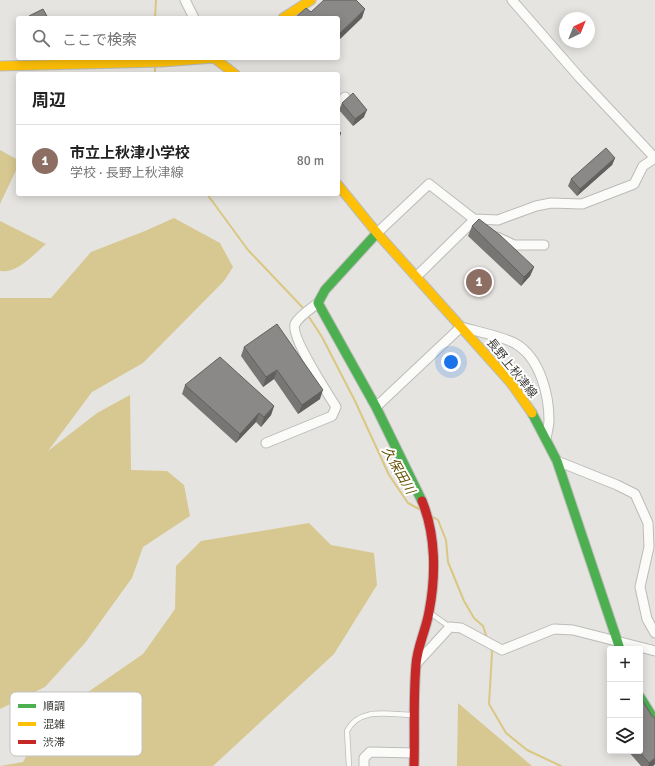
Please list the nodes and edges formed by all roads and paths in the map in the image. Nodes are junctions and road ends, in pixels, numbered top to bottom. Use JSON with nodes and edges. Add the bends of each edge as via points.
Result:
{"nodes":[{"id":1,"x":185,"y":0,"type":"edge"},
{"id":2,"x":311,"y":0,"type":"edge"},
{"id":3,"x":512,"y":0,"type":"edge"},
{"id":4,"x":193,"y":16,"type":"edge"},
{"id":5,"x":286,"y":16,"type":"edge"},
{"id":6,"x":188,"y":60,"type":"edge"},
{"id":7,"x":217,"y":60,"type":"edge"},
{"id":8,"x":0,"y":66,"type":"edge"},
{"id":9,"x":232,"y":72,"type":"edge"},
{"id":10,"x":345,"y":97,"type":"dead end"},
{"id":11,"x":340,"y":102,"type":"edge"},
{"id":12,"x":655,"y":158,"type":"edge"},
{"id":13,"x":340,"y":188,"type":"edge"},
{"id":14,"x":475,"y":219,"type":"junction"},
{"id":15,"x":377,"y":234,"type":"junction"},
{"id":16,"x":544,"y":245,"type":"dead end"},
{"id":17,"x":416,"y":276,"type":"junction"},
{"id":18,"x":318,"y":303,"type":"junction"},
{"id":19,"x":461,"y":327,"type":"junction"},
{"id":20,"x":376,"y":407,"type":"junction"},
{"id":21,"x":546,"y":438,"type":"junction"},
{"id":22,"x":266,"y":443,"type":"dead end"},
{"id":23,"x":557,"y":461,"type":"junction"},
{"id":24,"x":429,"y":612,"type":"junction"},
{"id":25,"x":450,"y":627,"type":"junction"},
{"id":26,"x":655,"y":633,"type":"edge"},
{"id":27,"x":619,"y":645,"type":"edge"},
{"id":28,"x":655,"y":651,"type":"edge"},
{"id":29,"x":416,"y":664,"type":"junction"},
{"id":30,"x":643,"y":702,"type":"edge"},
{"id":31,"x":414,"y":715,"type":"junction"},
{"id":32,"x":655,"y":721,"type":"edge"},
{"id":33,"x":414,"y":753,"type":"junction"},
{"id":34,"x":349,"y":766,"type":"edge"},
{"id":35,"x":364,"y":766,"type":"edge"},
{"id":36,"x":414,"y":766,"type":"edge"}],
"edges":[{"from":1,"to":4,"type":"street"},
{"from":2,"to":5,"type":"main road"},
{"from":3,"to":12,"type":"street"},
{"from":6,"to":8,"type":"main road"},
{"from":7,"to":9,"type":"main road"},
{"from":10,"to":11,"type":"street"},
{"from":12,"to":14,"type":"street","via":[[643,166],[634,184],[582,204],[551,203],[498,220]]},
{"from":13,"to":15,"type":"main road","name":"長野上秋津線"},
{"from":14,"to":15,"type":"street","via":[[429,184]]},
{"from":14,"to":16,"type":"street","via":[[514,245]]},
{"from":14,"to":17,"type":"street"},
{"from":15,"to":17,"type":"main road","name":"長野上秋津線"},
{"from":15,"to":18,"type":"main road","via":[[326,290]]},
{"from":17,"to":19,"type":"main road","name":"長野上秋津線"},
{"from":18,"to":20,"type":"main road"},
{"from":18,"to":22,"type":"street","via":[[296,322],[294,329],[306,356],[336,407],[332,416]]},
{"from":19,"to":20,"type":"street"},
{"from":19,"to":21,"type":"main road","name":"長野上秋津線","via":[[511,383]]},
{"from":19,"to":21,"type":"street","via":[[516,344],[527,353],[540,373],[545,391],[549,420]]},
{"from":20,"to":24,"type":"main road","via":[[414,482],[429,519],[434,559]]},
{"from":21,"to":23,"type":"main road","name":"長野上秋津線"},
{"from":23,"to":26,"type":"street","via":[[635,494],[648,523],[649,546],[640,587],[647,619]]},
{"from":23,"to":27,"type":"main road","name":"長野上秋津線"},
{"from":24,"to":25,"type":"lane"},
{"from":24,"to":29,"type":"main road"},
{"from":25,"to":27,"type":"street","via":[[461,628],[502,650],[554,629],[572,630]]},
{"from":25,"to":29,"type":"street"},
{"from":27,"to":28,"type":"street"},
{"from":29,"to":31,"type":"main road"},
{"from":30,"to":32,"type":"main road"},
{"from":31,"to":33,"type":"main road"},
{"from":31,"to":34,"type":"lane","via":[[378,714],[356,719],[347,732]]},
{"from":33,"to":35,"type":"street","via":[[370,752],[364,758]]},
{"from":33,"to":36,"type":"main road"}]}
